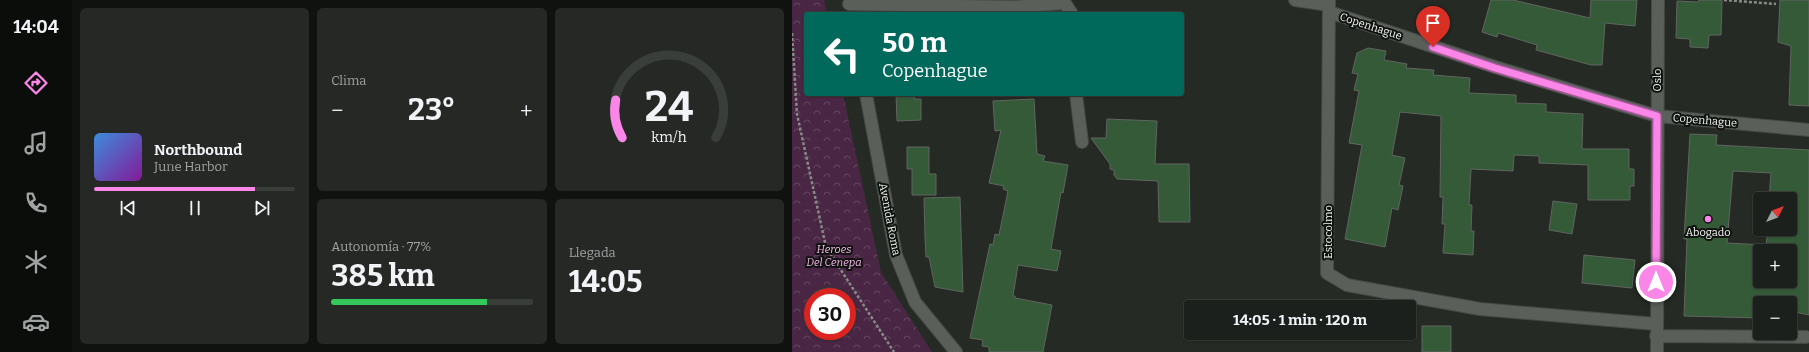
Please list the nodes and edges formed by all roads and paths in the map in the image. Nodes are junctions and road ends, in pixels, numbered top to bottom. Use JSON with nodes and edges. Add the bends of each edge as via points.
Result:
{"nodes":[{"id":1,"x":1295,"y":0,"type":"edge"},
{"id":2,"x":1658,"y":0,"type":"edge"},
{"id":3,"x":1724,"y":0,"type":"edge"},
{"id":4,"x":1064,"y":1,"type":"edge"},
{"id":5,"x":1776,"y":4,"type":"dead end"},
{"id":6,"x":849,"y":6,"type":"edge"},
{"id":7,"x":1329,"y":6,"type":"edge"},
{"id":8,"x":1071,"y":12,"type":"edge"},
{"id":9,"x":792,"y":33,"type":"edge"},
{"id":10,"x":866,"y":96,"type":"edge"},
{"id":11,"x":1076,"y":96,"type":"edge"},
{"id":12,"x":1657,"y":116,"type":"junction"},
{"id":13,"x":1809,"y":130,"type":"edge"},
{"id":14,"x":1082,"y":142,"type":"dead end"},
{"id":15,"x":1656,"y":324,"type":"junction"},
{"id":16,"x":1656,"y":336,"type":"junction"},
{"id":17,"x":1806,"y":337,"type":"dead end"},
{"id":18,"x":894,"y":352,"type":"edge"},
{"id":19,"x":956,"y":352,"type":"edge"},
{"id":20,"x":1657,"y":352,"type":"edge"}],
"edges":[{"from":1,"to":7,"type":"street","name":"Copenhague"},
{"from":2,"to":12,"type":"street","name":"Oslo"},
{"from":3,"to":5,"type":"path"},
{"from":4,"to":6,"type":"street","via":[[1014,7]]},
{"from":4,"to":8,"type":"street"},
{"from":7,"to":12,"type":"street","name":"Copenhague","via":[[1495,68]]},
{"from":7,"to":15,"type":"street","name":"Estocolmo","via":[[1327,273],[1347,285],[1480,309]]},
{"from":9,"to":18,"type":"path","via":[[797,114],[826,247]]},
{"from":10,"to":19,"type":"street","name":"Avenida Roma","via":[[896,255],[915,302]]},
{"from":11,"to":14,"type":"street"},
{"from":12,"to":13,"type":"street","name":"Copenhague"},
{"from":12,"to":15,"type":"street","name":"Oslo"},
{"from":15,"to":16,"type":"street","name":"Oslo"},
{"from":16,"to":17,"type":"street"},
{"from":16,"to":20,"type":"street","name":"Oslo"}]}
